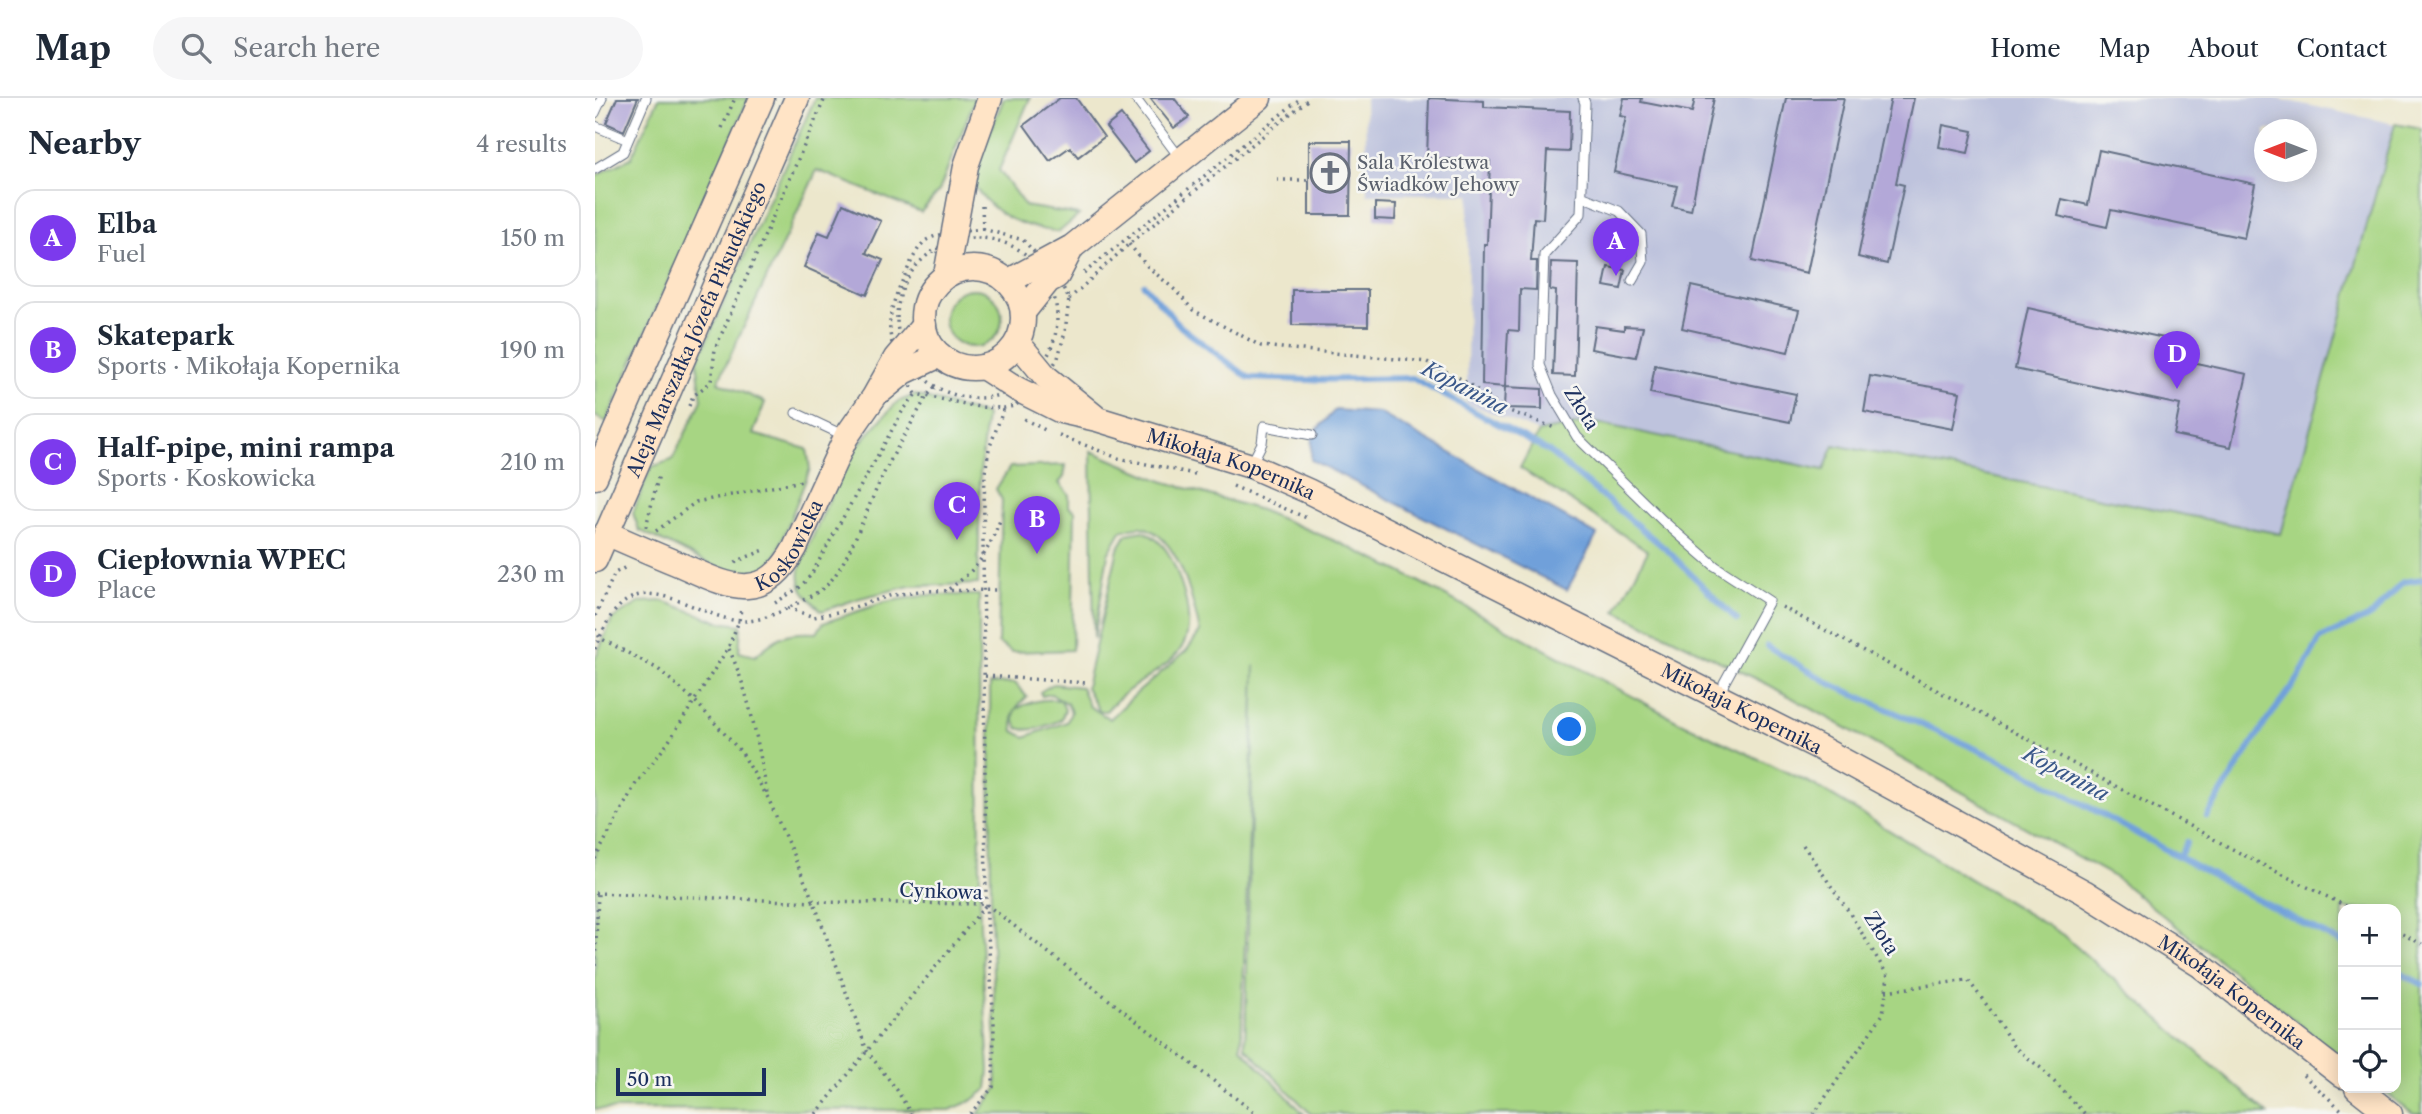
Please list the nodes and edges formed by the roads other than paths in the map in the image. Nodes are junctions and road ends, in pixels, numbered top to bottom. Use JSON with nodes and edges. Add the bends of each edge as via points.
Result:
{"nodes":[{"id":1,"x":602,"y":98,"type":"edge"},
{"id":2,"x":646,"y":98,"type":"edge"},
{"id":3,"x":762,"y":98,"type":"edge"},
{"id":4,"x":797,"y":98,"type":"edge"},
{"id":5,"x":990,"y":98,"type":"edge"},
{"id":6,"x":1135,"y":98,"type":"edge"},
{"id":7,"x":1259,"y":98,"type":"edge"},
{"id":8,"x":1583,"y":98,"type":"edge"},
{"id":9,"x":595,"y":113,"type":"edge"},
{"id":10,"x":595,"y":126,"type":"edge"},
{"id":11,"x":628,"y":140,"type":"junction"},
{"id":12,"x":1181,"y":160,"type":"junction"},
{"id":13,"x":595,"y":169,"type":"edge"},
{"id":14,"x":1581,"y":196,"type":"junction"},
{"id":15,"x":959,"y":236,"type":"junction"},
{"id":16,"x":979,"y":267,"type":"junction"},
{"id":17,"x":946,"y":275,"type":"junction"},
{"id":18,"x":1051,"y":279,"type":"junction"},
{"id":19,"x":1009,"y":281,"type":"junction"},
{"id":20,"x":1632,"y":281,"type":"dead end"},
{"id":21,"x":1024,"y":311,"type":"junction"},
{"id":22,"x":924,"y":326,"type":"junction"},
{"id":23,"x":1018,"y":343,"type":"junction"},
{"id":24,"x":940,"y":355,"type":"junction"},
{"id":25,"x":983,"y":367,"type":"junction"},
{"id":26,"x":907,"y":368,"type":"junction"},
{"id":27,"x":796,"y":413,"type":"dead end"},
{"id":28,"x":1091,"y":428,"type":"junction"},
{"id":29,"x":1312,"y":435,"type":"dead end"},
{"id":30,"x":846,"y":436,"type":"junction"},
{"id":31,"x":1251,"y":466,"type":"junction"},
{"id":32,"x":595,"y":476,"type":"edge"},
{"id":33,"x":606,"y":533,"type":"junction"},
{"id":34,"x":595,"y":560,"type":"edge"},
{"id":35,"x":1721,"y":697,"type":"junction"},
{"id":36,"x":2338,"y":1072,"type":"edge"},
{"id":37,"x":2363,"y":1093,"type":"edge"},
{"id":38,"x":2390,"y":1114,"type":"edge"}],
"edges":[{"from":1,"to":9,"type":"lane"},
{"from":2,"to":11,"type":"lane"},
{"from":3,"to":32,"type":"street","name":"Aleja Marszałka Józefa Piłsudskiego"},
{"from":4,"to":33,"type":"street","name":"Aleja Marszałka Józefa Piłsudskiego"},
{"from":5,"to":15,"type":"street","via":[[962,188]]},
{"from":6,"to":12,"type":"lane"},
{"from":7,"to":12,"type":"street"},
{"from":8,"to":14,"type":"lane","name":"Złota"},
{"from":10,"to":11,"type":"lane"},
{"from":11,"to":13,"type":"lane","via":[[623,152]]},
{"from":12,"to":18,"type":"street","via":[[1072,247]]},
{"from":14,"to":20,"type":"lane","via":[[1619,211],[1641,234],[1643,262]]},
{"from":14,"to":35,"type":"lane","name":"Złota","via":[[1581,214],[1544,255],[1540,365],[1577,436],[1661,520],[1715,566],[1769,601],[1724,683]]},
{"from":15,"to":16,"type":"street"},
{"from":15,"to":17,"type":"street"},
{"from":16,"to":17,"type":"street"},
{"from":16,"to":19,"type":"street"},
{"from":17,"to":22,"type":"street","via":[[926,300]]},
{"from":18,"to":19,"type":"street"},
{"from":18,"to":21,"type":"street"},
{"from":19,"to":21,"type":"street"},
{"from":21,"to":23,"type":"street"},
{"from":22,"to":24,"type":"street"},
{"from":22,"to":26,"type":"street","name":"Koskowicka"},
{"from":23,"to":25,"type":"street","via":[[1007,356]]},
{"from":23,"to":28,"type":"street","name":"Mikołaja Kopernika"},
{"from":24,"to":25,"type":"street","via":[[960,367]]},
{"from":24,"to":26,"type":"street","name":"Koskowicka"},
{"from":25,"to":28,"type":"street","name":"Mikołaja Kopernika","via":[[1010,401],[1061,411]]},
{"from":26,"to":30,"type":"street","name":"Koskowicka","via":[[874,397]]},
{"from":27,"to":30,"type":"lane"},
{"from":28,"to":31,"type":"street","name":"Mikołaja Kopernika"},
{"from":29,"to":31,"type":"lane","via":[[1264,426]]},
{"from":30,"to":33,"type":"street","name":"Koskowicka","via":[[795,548],[785,566],[770,579],[738,587]]},
{"from":31,"to":35,"type":"street","name":"Mikołaja Kopernika"},
{"from":33,"to":34,"type":"street","name":"Aleja Marszałka Józefa Piłsudskiego"},
{"from":35,"to":36,"type":"street","name":"Mikołaja Kopernika","via":[[2084,892],[2200,965]]},
{"from":37,"to":38,"type":"street"}]}
